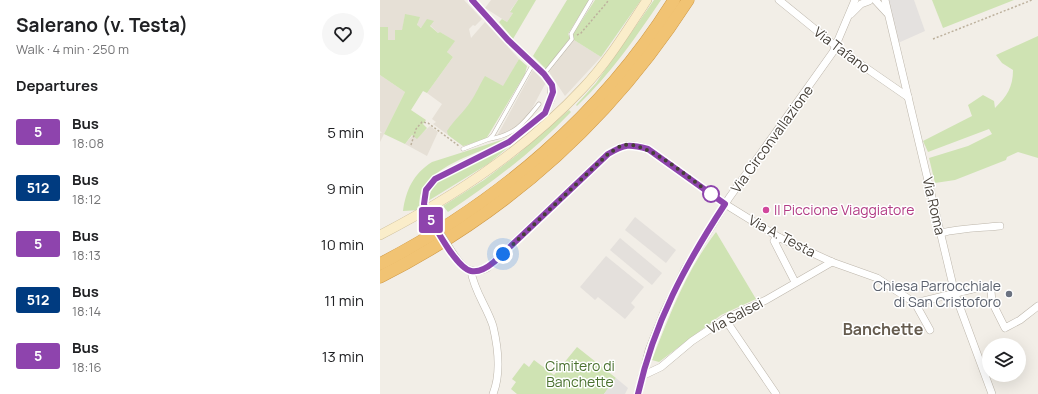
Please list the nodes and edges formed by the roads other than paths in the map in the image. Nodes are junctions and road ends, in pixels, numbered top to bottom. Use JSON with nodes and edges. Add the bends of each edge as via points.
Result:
{"nodes":[{"id":1,"x":472,"y":0,"type":"edge"},
{"id":2,"x":591,"y":0,"type":"edge"},
{"id":3,"x":647,"y":0,"type":"edge"},
{"id":4,"x":674,"y":0,"type":"edge"},
{"id":5,"x":688,"y":0,"type":"edge"},
{"id":6,"x":779,"y":0,"type":"edge"},
{"id":7,"x":855,"y":0,"type":"edge"},
{"id":8,"x":871,"y":0,"type":"edge"},
{"id":9,"x":884,"y":0,"type":"edge"},
{"id":10,"x":888,"y":14,"type":"junction"},
{"id":11,"x":849,"y":15,"type":"junction"},
{"id":12,"x":835,"y":47,"type":"junction"},
{"id":13,"x":533,"y":64,"type":"junction"},
{"id":14,"x":544,"y":74,"type":"junction"},
{"id":15,"x":908,"y":97,"type":"junction"},
{"id":16,"x":539,"y":104,"type":"dead end"},
{"id":17,"x":489,"y":139,"type":"junction"},
{"id":18,"x":463,"y":150,"type":"road end"},
{"id":19,"x":725,"y":204,"type":"junction"},
{"id":20,"x":1000,"y":226,"type":"dead end"},
{"id":21,"x":941,"y":233,"type":"junction"},
{"id":22,"x":380,"y":235,"type":"edge"},
{"id":23,"x":780,"y":238,"type":"junction"},
{"id":24,"x":832,"y":262,"type":"junction"},
{"id":25,"x":380,"y":264,"type":"edge"},
{"id":26,"x":471,"y":271,"type":"junction"},
{"id":27,"x":380,"y":277,"type":"edge"},
{"id":28,"x":795,"y":282,"type":"junction"},
{"id":29,"x":955,"y":294,"type":"junction"},
{"id":30,"x":916,"y":303,"type":"junction"},
{"id":31,"x":1038,"y":306,"type":"edge"},
{"id":32,"x":725,"y":319,"type":"junction"},
{"id":33,"x":930,"y":330,"type":"dead end"},
{"id":34,"x":642,"y":376,"type":"junction"},
{"id":35,"x":493,"y":394,"type":"edge"},
{"id":36,"x":638,"y":394,"type":"edge"},
{"id":37,"x":776,"y":394,"type":"edge"},
{"id":38,"x":992,"y":394,"type":"edge"}],
"edges":[{"from":1,"to":13,"type":"street"},
{"from":2,"to":14,"type":"lane","via":[[571,34],[572,39]]},
{"from":3,"to":22,"type":"main road","via":[[584,87],[561,111],[512,152],[473,180]]},
{"from":4,"to":25,"type":"highway","via":[[612,83],[551,146],[505,185],[462,216]]},
{"from":5,"to":27,"type":"highway","via":[[640,69],[558,156],[468,226]]},
{"from":6,"to":12,"type":"street","name":"Via Tafano"},
{"from":7,"to":11,"type":"street","name":"Via Circonvallazione"},
{"from":8,"to":10,"type":"street","name":"Via Roma"},
{"from":8,"to":11,"type":"street","name":"Via Circonvallazione","via":[[861,4]]},
{"from":9,"to":10,"type":"street","name":"Via Roma"},
{"from":10,"to":15,"type":"street","name":"Via Roma"},
{"from":11,"to":12,"type":"street","name":"Via Circonvallazione"},
{"from":12,"to":15,"type":"street","name":"Via Tafano"},
{"from":12,"to":19,"type":"street","name":"Via Circonvallazione","via":[[820,72]]},
{"from":13,"to":14,"type":"street"},
{"from":13,"to":17,"type":"lane"},
{"from":14,"to":26,"type":"street","bridge":true,"via":[[552,85],[553,92],[545,113],[509,142],[435,179],[426,190],[424,204],[430,218],[459,263]]},
{"from":15,"to":21,"type":"street","name":"Via Roma"},
{"from":16,"to":17,"type":"lane","via":[[512,133]]},
{"from":17,"to":18,"type":"lane"},
{"from":19,"to":23,"type":"street","name":"Via A. Testa"},
{"from":19,"to":26,"type":"street","name":"Via A. Testa","via":[[648,149],[623,145],[608,154],[494,262],[479,271]]},
{"from":19,"to":34,"type":"street","name":"Via Circonvallazione","via":[[685,268],[664,312]]},
{"from":20,"to":21,"type":"street"},
{"from":21,"to":29,"type":"street","name":"Via Roma"},
{"from":23,"to":24,"type":"street","name":"Via A. Testa"},
{"from":23,"to":28,"type":"street","via":[[774,241]]},
{"from":24,"to":28,"type":"street","name":"Via Salsei"},
{"from":24,"to":30,"type":"street","name":"Via A. Testa","via":[[877,278]]},
{"from":26,"to":35,"type":"street","via":[[473,283],[493,327],[498,368],[497,384]]},
{"from":28,"to":32,"type":"street","name":"Via Salsei","via":[[766,300]]},
{"from":29,"to":30,"type":"street"},
{"from":29,"to":31,"type":"street","via":[[989,287],[992,302],[1005,328]]},
{"from":29,"to":38,"type":"street","name":"Via Roma"},
{"from":30,"to":33,"type":"street"},
{"from":32,"to":34,"type":"street","name":"Via Salsei","via":[[692,341],[661,367]]},
{"from":32,"to":37,"type":"street"},
{"from":34,"to":36,"type":"street","name":"Via Circonvallazione"}]}
